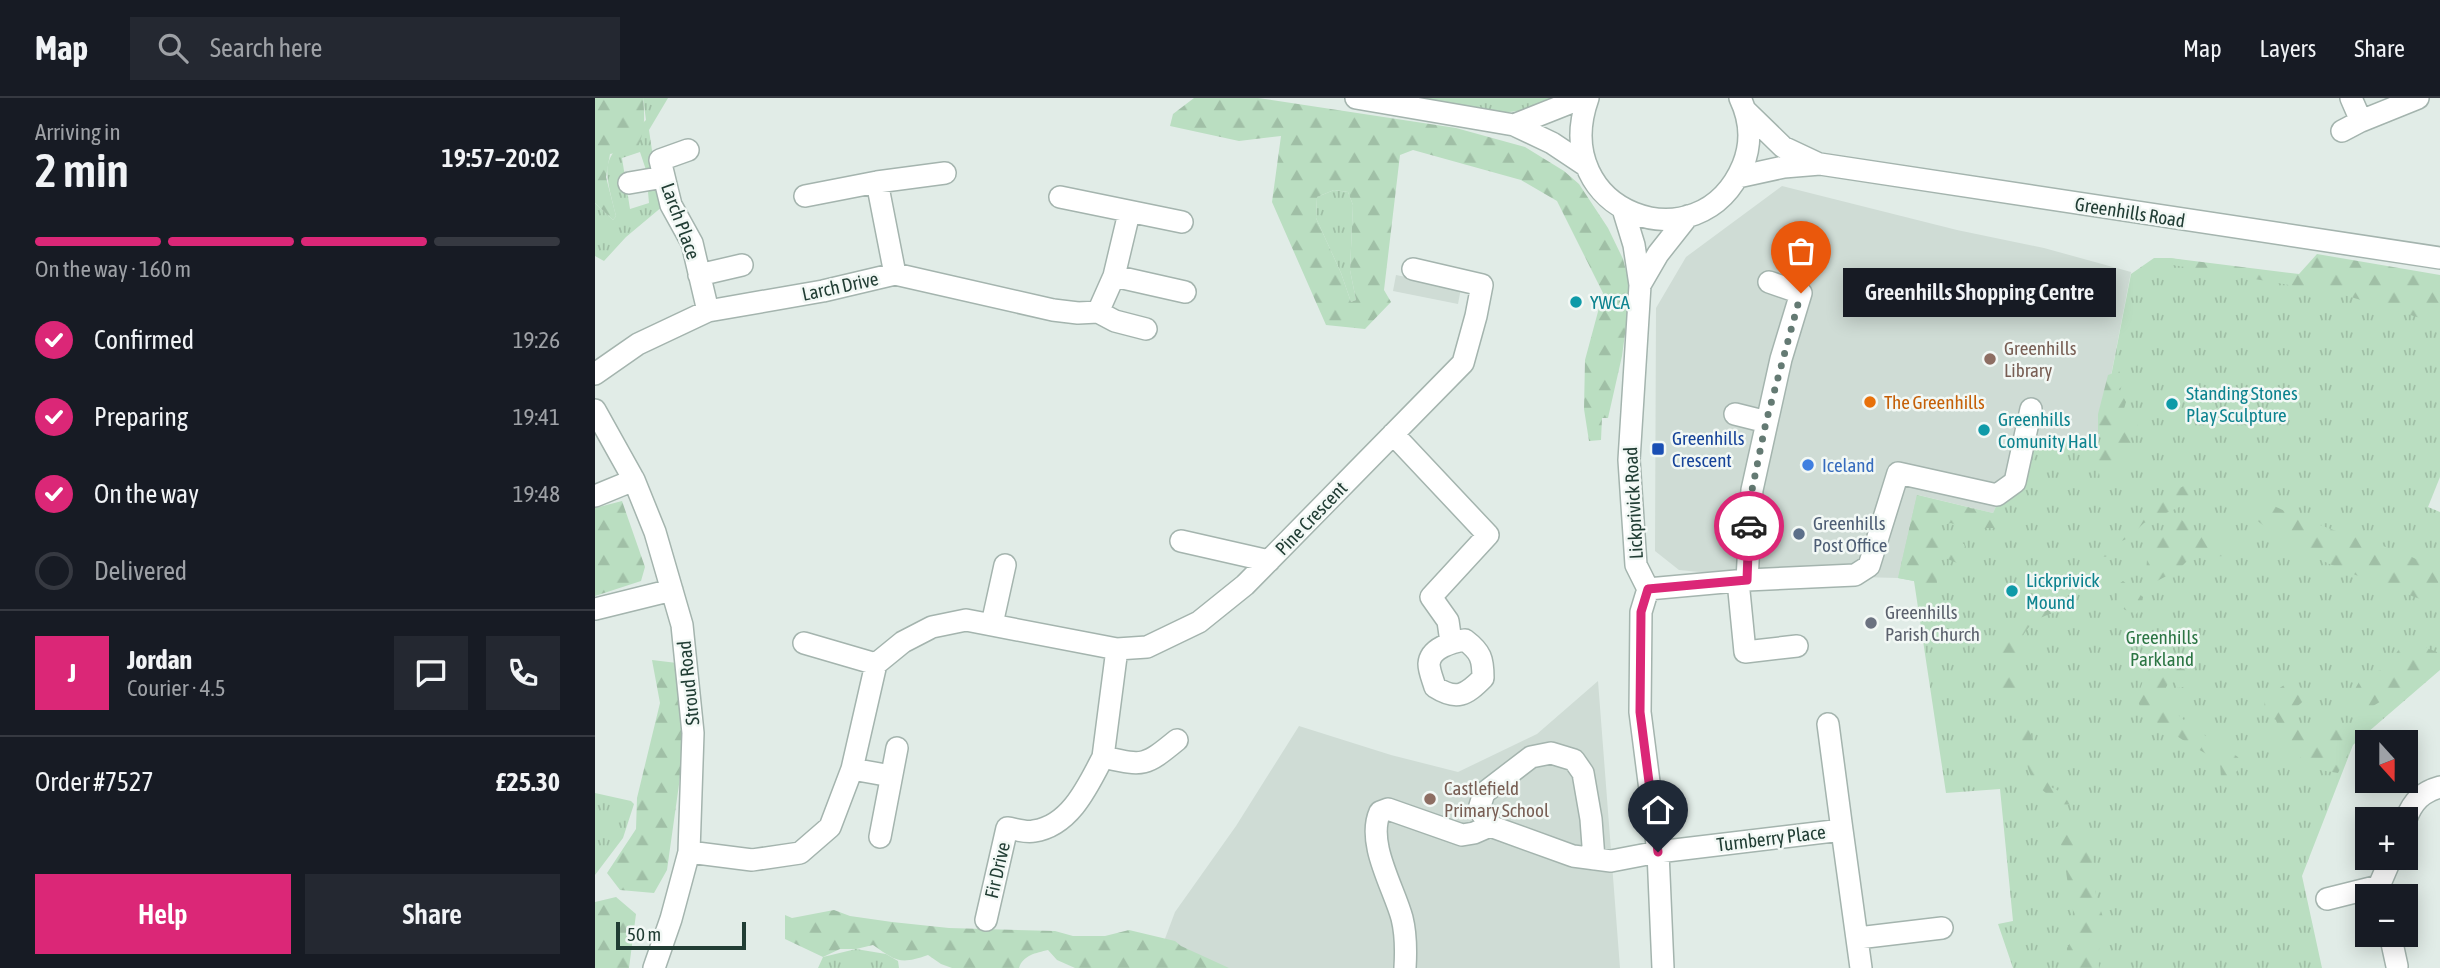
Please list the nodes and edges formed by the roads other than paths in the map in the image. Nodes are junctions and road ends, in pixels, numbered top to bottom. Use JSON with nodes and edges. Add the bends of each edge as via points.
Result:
{"nodes":[{"id":1,"x":1356,"y":98,"type":"edge"},
{"id":2,"x":1582,"y":98,"type":"edge"},
{"id":3,"x":1588,"y":98,"type":"edge"},
{"id":4,"x":2351,"y":98,"type":"edge"},
{"id":5,"x":2418,"y":98,"type":"edge"},
{"id":6,"x":1743,"y":105,"type":"edge"},
{"id":7,"x":1514,"y":125,"type":"junction"},
{"id":8,"x":688,"y":150,"type":"dead end"},
{"id":9,"x":1820,"y":164,"type":"junction"},
{"id":10,"x":1585,"y":165,"type":"junction"},
{"id":11,"x":945,"y":173,"type":"dead end"},
{"id":12,"x":664,"y":177,"type":"junction"},
{"id":13,"x":1738,"y":177,"type":"junction"},
{"id":14,"x":877,"y":182,"type":"junction"},
{"id":15,"x":629,"y":183,"type":"dead end"},
{"id":16,"x":805,"y":196,"type":"dead end"},
{"id":17,"x":1061,"y":197,"type":"dead end"},
{"id":18,"x":1623,"y":209,"type":"junction"},
{"id":19,"x":1129,"y":213,"type":"junction"},
{"id":20,"x":1688,"y":216,"type":"junction"},
{"id":21,"x":1182,"y":222,"type":"dead end"},
{"id":22,"x":2440,"y":258,"type":"edge"},
{"id":23,"x":742,"y":265,"type":"dead end"},
{"id":24,"x":1413,"y":269,"type":"dead end"},
{"id":25,"x":895,"y":274,"type":"junction"},
{"id":26,"x":699,"y":275,"type":"junction"},
{"id":27,"x":1114,"y":276,"type":"junction"},
{"id":28,"x":1769,"y":282,"type":"dead end"},
{"id":29,"x":1640,"y":285,"type":"junction"},
{"id":30,"x":1185,"y":292,"type":"dead end"},
{"id":31,"x":708,"y":311,"type":"junction"},
{"id":32,"x":1098,"y":312,"type":"junction"},
{"id":33,"x":1146,"y":330,"type":"dead end"},
{"id":34,"x":595,"y":374,"type":"edge"},
{"id":35,"x":2031,"y":409,"type":"dead end"},
{"id":36,"x":595,"y":410,"type":"edge"},
{"id":37,"x":1735,"y":414,"type":"dead end"},
{"id":38,"x":1766,"y":422,"type":"junction"},
{"id":39,"x":1393,"y":434,"type":"junction"},
{"id":40,"x":633,"y":480,"type":"junction"},
{"id":41,"x":595,"y":496,"type":"edge"},
{"id":42,"x":1181,"y":541,"type":"dead end"},
{"id":43,"x":1269,"y":561,"type":"junction"},
{"id":44,"x":1005,"y":565,"type":"dead end"},
{"id":45,"x":1742,"y":581,"type":"junction"},
{"id":46,"x":1648,"y":589,"type":"junction"},
{"id":47,"x":672,"y":590,"type":"junction"},
{"id":48,"x":595,"y":609,"type":"edge"},
{"id":49,"x":992,"y":624,"type":"junction"},
{"id":50,"x":1451,"y":642,"type":"dead end"},
{"id":51,"x":804,"y":643,"type":"dead end"},
{"id":52,"x":1797,"y":646,"type":"dead end"},
{"id":53,"x":1117,"y":649,"type":"junction"},
{"id":54,"x":876,"y":664,"type":"junction"},
{"id":55,"x":1828,"y":724,"type":"dead end"},
{"id":56,"x":1177,"y":740,"type":"dead end"},
{"id":57,"x":897,"y":748,"type":"dead end"},
{"id":58,"x":1103,"y":757,"type":"junction"},
{"id":59,"x":852,"y":769,"type":"junction"},
{"id":60,"x":891,"y":776,"type":"junction"},
{"id":61,"x":2440,"y":787,"type":"edge"},
{"id":62,"x":2411,"y":807,"type":"edge"},
{"id":63,"x":1490,"y":825,"type":"junction"},
{"id":64,"x":1842,"y":830,"type":"junction"},
{"id":65,"x":880,"y":837,"type":"dead end"},
{"id":66,"x":689,"y":852,"type":"junction"},
{"id":67,"x":1658,"y":852,"type":"junction"},
{"id":68,"x":1594,"y":859,"type":"junction"},
{"id":69,"x":2355,"y":895,"type":"edge"},
{"id":70,"x":2327,"y":899,"type":"dead end"},
{"id":71,"x":986,"y":920,"type":"dead end"},
{"id":72,"x":1942,"y":928,"type":"dead end"},
{"id":73,"x":1858,"y":938,"type":"junction"},
{"id":74,"x":2393,"y":947,"type":"edge"},
{"id":75,"x":2397,"y":967,"type":"edge"},
{"id":76,"x":654,"y":968,"type":"edge"},
{"id":77,"x":1405,"y":968,"type":"edge"},
{"id":78,"x":1663,"y":968,"type":"edge"},
{"id":79,"x":1861,"y":968,"type":"edge"}],
"edges":[{"from":1,"to":7,"type":"street"},
{"from":2,"to":7,"type":"street"},
{"from":3,"to":10,"type":"street","via":[[1581,118]]},
{"from":4,"to":5,"type":"street","via":[[2352,126]]},
{"from":6,"to":9,"type":"street","name":"Greenhills Road","via":[[1783,147]]},
{"from":6,"to":13,"type":"street","via":[[1750,134]]},
{"from":7,"to":10,"type":"street"},
{"from":8,"to":12,"type":"street","name":"Larch Place","via":[[660,160]]},
{"from":9,"to":13,"type":"street","name":"Greenhills Road"},
{"from":9,"to":22,"type":"street","name":"Greenhills Road"},
{"from":10,"to":18,"type":"street","via":[[1600,191]]},
{"from":11,"to":14,"type":"street"},
{"from":12,"to":15,"type":"street"},
{"from":12,"to":26,"type":"street","name":"Larch Place","via":[[671,205],[692,243]]},
{"from":13,"to":20,"type":"street","via":[[1708,208]]},
{"from":14,"to":16,"type":"street"},
{"from":14,"to":25,"type":"street"},
{"from":17,"to":19,"type":"street"},
{"from":18,"to":20,"type":"street","via":[[1666,220]]},
{"from":18,"to":29,"type":"street","name":"Lickprivick Road"},
{"from":19,"to":21,"type":"street"},
{"from":19,"to":27,"type":"street"},
{"from":20,"to":29,"type":"street","name":"Lickprivick Road"},
{"from":23,"to":26,"type":"street"},
{"from":24,"to":39,"type":"street","name":"Pine Crescent","via":[[1483,279],[1463,363]]},
{"from":25,"to":31,"type":"street","name":"Larch Drive"},
{"from":25,"to":32,"type":"street","name":"Larch Drive","via":[[1052,310]]},
{"from":26,"to":31,"type":"street","name":"Larch Place"},
{"from":27,"to":30,"type":"street"},
{"from":27,"to":32,"type":"street"},
{"from":28,"to":38,"type":"street","via":[[1801,293]]},
{"from":29,"to":46,"type":"street","name":"Lickprivick Road","via":[[1629,460],[1636,565]]},
{"from":31,"to":34,"type":"street","name":"Larch Drive","via":[[638,344]]},
{"from":32,"to":33,"type":"street","name":"Larch Drive"},
{"from":35,"to":45,"type":"street","via":[[2015,482],[1997,495],[1898,473],[1869,566],[1855,575]]},
{"from":36,"to":40,"type":"street","name":"Stroud Road"},
{"from":37,"to":38,"type":"street"},
{"from":38,"to":45,"type":"street","via":[[1752,490]]},
{"from":39,"to":43,"type":"street","name":"Pine Crescent"},
{"from":39,"to":50,"type":"street","via":[[1488,535],[1431,597],[1448,621]]},
{"from":40,"to":41,"type":"street"},
{"from":40,"to":47,"type":"street","name":"Stroud Road"},
{"from":42,"to":43,"type":"street"},
{"from":43,"to":53,"type":"street","name":"Pine Crescent","via":[[1199,622],[1147,647]]},
{"from":44,"to":49,"type":"street"},
{"from":45,"to":46,"type":"street"},
{"from":45,"to":52,"type":"street","via":[[1745,652]]},
{"from":46,"to":67,"type":"street","via":[[1641,612],[1640,712]]},
{"from":47,"to":48,"type":"street"},
{"from":47,"to":66,"type":"street","name":"Stroud Road","via":[[682,625],[693,733]]},
{"from":49,"to":53,"type":"street","name":"Pine Crescent"},
{"from":49,"to":54,"type":"street","name":"Pine Crescent","via":[[966,620],[932,627],[902,642]]},
{"from":51,"to":54,"type":"street"},
{"from":53,"to":58,"type":"street","name":"Fir Drive"},
{"from":54,"to":59,"type":"street"},
{"from":55,"to":64,"type":"street","name":"Turnberry Place"},
{"from":56,"to":58,"type":"street","via":[[1151,761],[1136,764]]},
{"from":57,"to":60,"type":"street"},
{"from":58,"to":71,"type":"street","name":"Fir Drive","via":[[1080,800],[1056,822],[1033,832],[1007,828]]},
{"from":59,"to":60,"type":"street"},
{"from":59,"to":66,"type":"street","via":[[830,827],[800,853],[752,860]]},
{"from":60,"to":65,"type":"street"},
{"from":61,"to":62,"type":"street","via":[[2425,791]]},
{"from":63,"to":68,"type":"street","name":"Turnberry Place","via":[[1573,856]]},
{"from":63,"to":68,"type":"street","via":[[1479,808],[1484,793],[1531,757],[1551,753],[1574,760],[1583,773]]},
{"from":63,"to":77,"type":"street","via":[[1462,835],[1388,809],[1380,812],[1376,820],[1380,857],[1402,919]]},
{"from":64,"to":67,"type":"street","name":"Turnberry Place"},
{"from":64,"to":73,"type":"street","name":"Turnberry Place"},
{"from":66,"to":76,"type":"street","name":"Stroud Road"},
{"from":67,"to":68,"type":"street","name":"Turnberry Place","via":[[1611,861]]},
{"from":67,"to":78,"type":"street"},
{"from":69,"to":70,"type":"street"},
{"from":72,"to":73,"type":"street"},
{"from":73,"to":79,"type":"street","name":"Turnberry Place"},
{"from":74,"to":75,"type":"street"}]}
